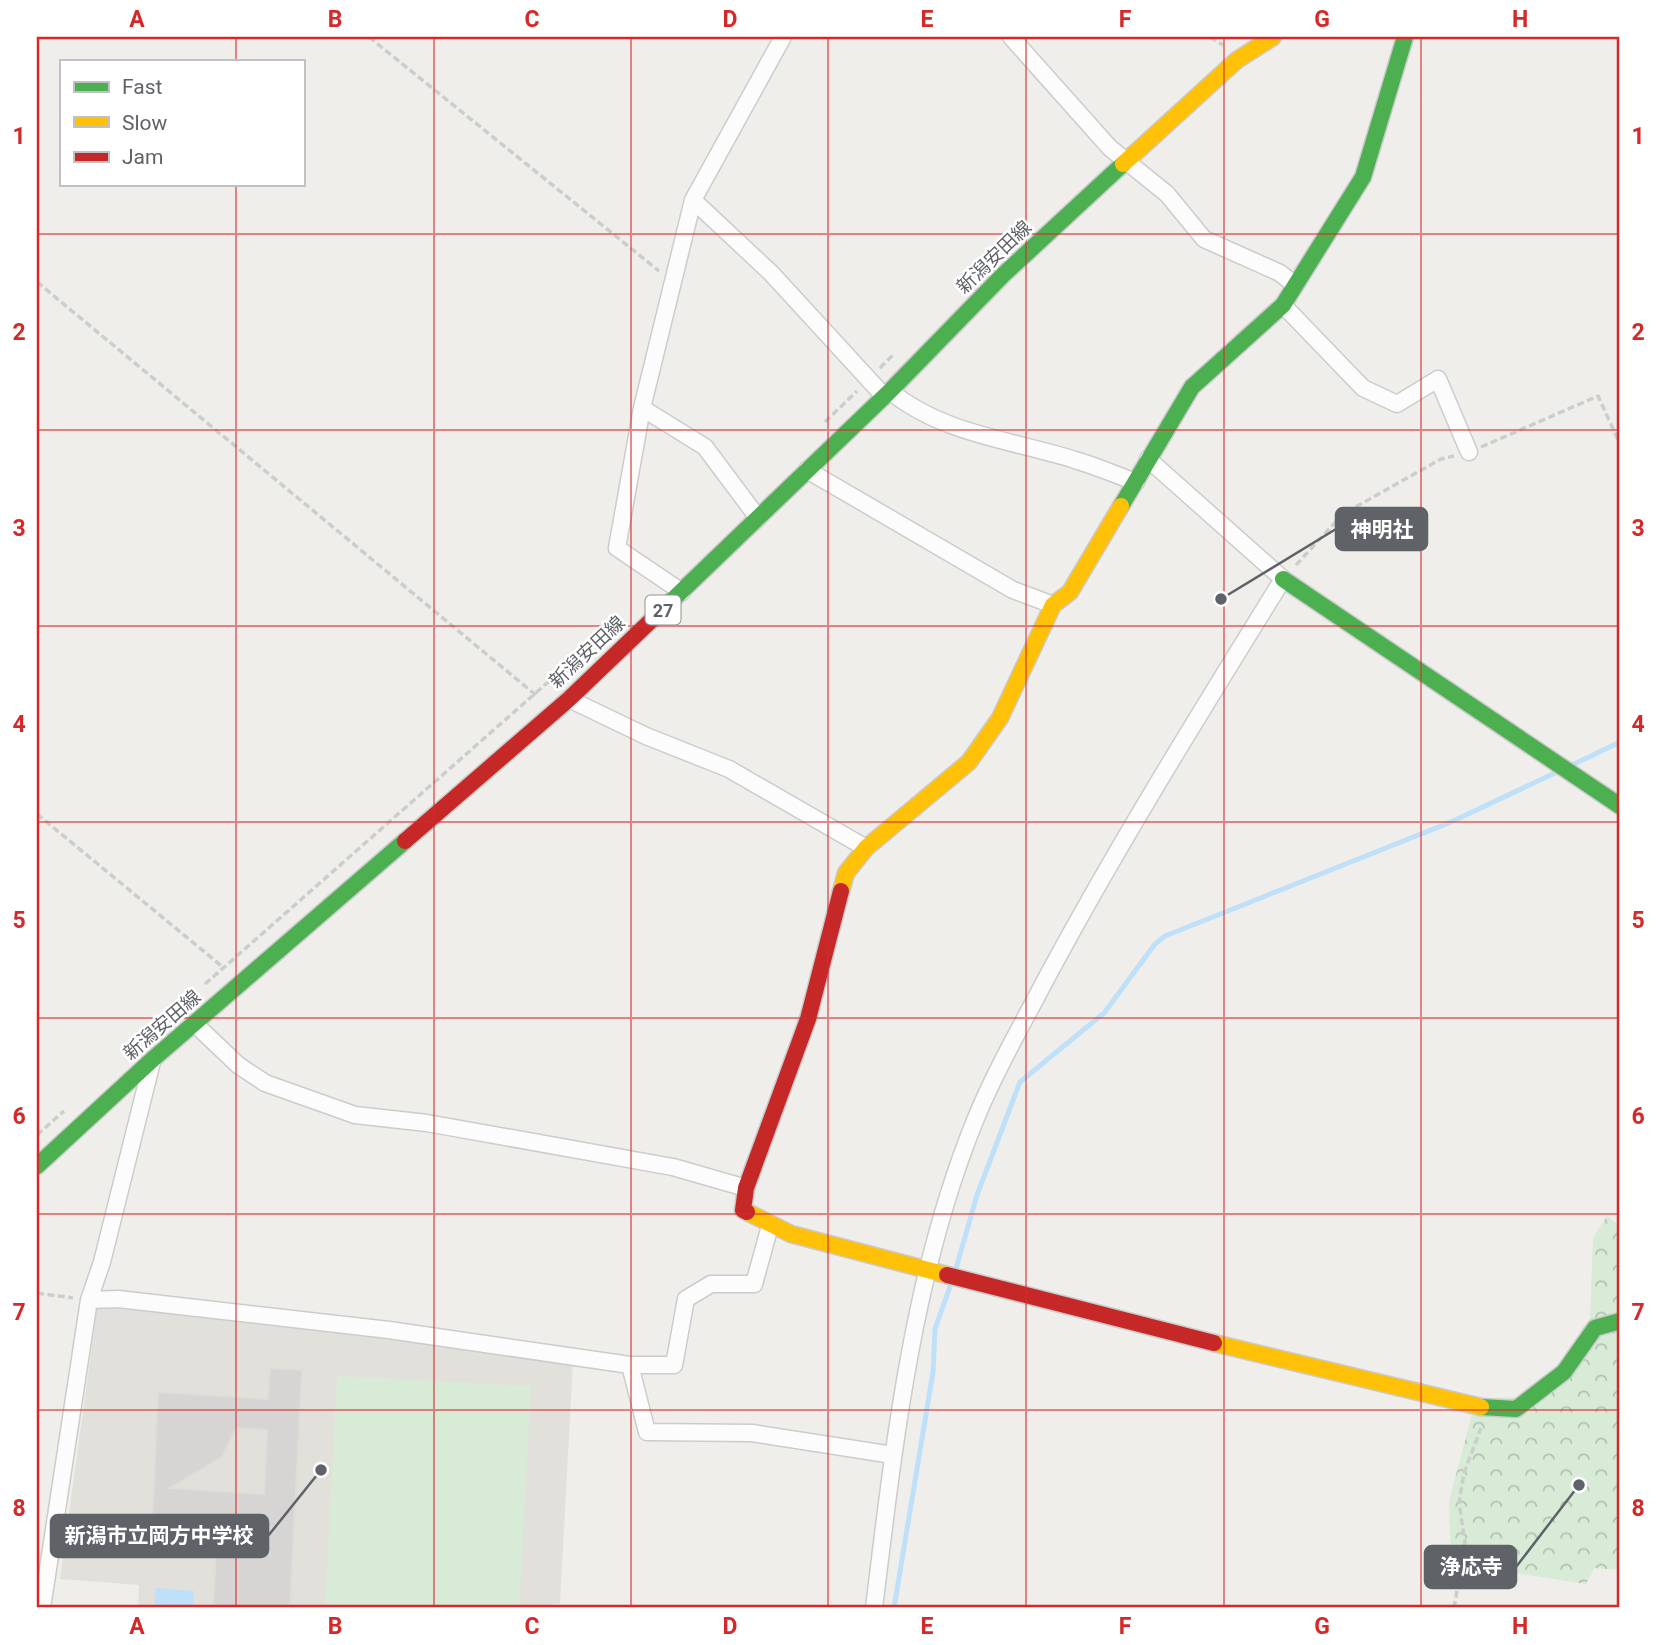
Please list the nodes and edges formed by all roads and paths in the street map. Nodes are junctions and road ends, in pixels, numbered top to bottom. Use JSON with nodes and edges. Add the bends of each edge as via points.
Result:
{"nodes":[{"id":1,"x":369,"y":37,"type":"edge"},
{"id":2,"x":783,"y":37,"type":"edge"},
{"id":3,"x":1011,"y":37,"type":"edge"},
{"id":4,"x":1273,"y":37,"type":"edge"},
{"id":5,"x":1405,"y":37,"type":"edge"},
{"id":6,"x":1224,"y":46,"type":"dead end"},
{"id":7,"x":1214,"y":55,"type":"dead end"},
{"id":8,"x":1125,"y":160,"type":"junction"},
{"id":9,"x":693,"y":200,"type":"junction"},
{"id":10,"x":37,"y":282,"type":"edge"},
{"id":11,"x":674,"y":284,"type":"junction"},
{"id":12,"x":1295,"y":285,"type":"junction"},
{"id":13,"x":1283,"y":305,"type":"junction"},
{"id":14,"x":896,"y":353,"type":"dead end"},
{"id":15,"x":867,"y":381,"type":"junction"},
{"id":16,"x":886,"y":393,"type":"junction"},
{"id":17,"x":642,"y":408,"type":"junction"},
{"id":18,"x":820,"y":427,"type":"dead end"},
{"id":19,"x":1620,"y":444,"type":"edge"},
{"id":20,"x":1469,"y":452,"type":"junction"},
{"id":21,"x":1148,"y":459,"type":"junction"},
{"id":22,"x":807,"y":470,"type":"junction"},
{"id":23,"x":1136,"y":482,"type":"junction"},
{"id":24,"x":758,"y":518,"type":"junction"},
{"id":25,"x":1283,"y":579,"type":"junction"},
{"id":26,"x":681,"y":592,"type":"junction"},
{"id":27,"x":1053,"y":605,"type":"junction"},
{"id":28,"x":624,"y":615,"type":"dead end"},
{"id":29,"x":536,"y":695,"type":"junction"},
{"id":30,"x":569,"y":699,"type":"junction"},
{"id":31,"x":554,"y":710,"type":"junction"},
{"id":32,"x":1620,"y":806,"type":"edge"},
{"id":33,"x":37,"y":814,"type":"edge"},
{"id":34,"x":866,"y":848,"type":"junction"},
{"id":35,"x":224,"y":967,"type":"junction"},
{"id":36,"x":242,"y":983,"type":"junction"},
{"id":37,"x":203,"y":986,"type":"dead end"},
{"id":38,"x":195,"y":1024,"type":"junction"},
{"id":39,"x":153,"y":1059,"type":"junction"},
{"id":40,"x":68,"y":1107,"type":"dead end"},
{"id":41,"x":37,"y":1135,"type":"edge"},
{"id":42,"x":37,"y":1166,"type":"edge"},
{"id":43,"x":746,"y":1188,"type":"junction"},
{"id":44,"x":770,"y":1226,"type":"junction"},
{"id":45,"x":927,"y":1269,"type":"junction"},
{"id":46,"x":37,"y":1293,"type":"edge"},
{"id":47,"x":89,"y":1300,"type":"junction"},
{"id":48,"x":1620,"y":1321,"type":"edge"},
{"id":49,"x":630,"y":1365,"type":"junction"},
{"id":50,"x":1488,"y":1409,"type":"junction"},
{"id":51,"x":893,"y":1455,"type":"junction"},
{"id":52,"x":42,"y":1608,"type":"edge"},
{"id":53,"x":874,"y":1608,"type":"edge"},
{"id":54,"x":1454,"y":1608,"type":"edge"}],
"edges":[{"from":1,"to":11,"type":"path"},
{"from":2,"to":9,"type":"street"},
{"from":3,"to":8,"type":"street"},
{"from":4,"to":8,"type":"street","name":"新潟安田線","number":"27","via":[[1237,60]]},
{"from":5,"to":12,"type":"street","via":[[1363,177]]},
{"from":6,"to":7,"type":"path"},
{"from":8,"to":12,"type":"street","via":[[1167,194],[1204,239],[1280,273]]},
{"from":8,"to":16,"type":"street","name":"新潟安田線","number":"27"},
{"from":9,"to":11,"type":"street"},
{"from":9,"to":15,"type":"street","via":[[771,273]]},
{"from":10,"to":29,"type":"path"},
{"from":11,"to":17,"type":"street"},
{"from":12,"to":13,"type":"street"},
{"from":13,"to":20,"type":"street","via":[[1363,388],[1397,404],[1438,379]]},
{"from":13,"to":21,"type":"street","via":[[1192,387]]},
{"from":14,"to":15,"type":"path"},
{"from":15,"to":16,"type":"street"},
{"from":15,"to":18,"type":"path"},
{"from":16,"to":22,"type":"street","name":"新潟安田線","number":"27"},
{"from":16,"to":23,"type":"street","via":[[955,428],[1077,460]]},
{"from":17,"to":24,"type":"street","via":[[705,447]]},
{"from":17,"to":26,"type":"street","via":[[617,548]]},
{"from":19,"to":20,"type":"path","via":[[1598,396]]},
{"from":20,"to":25,"type":"path","via":[[1441,459],[1343,514]]},
{"from":21,"to":23,"type":"street"},
{"from":21,"to":25,"type":"street"},
{"from":22,"to":24,"type":"street","name":"新潟安田線","number":"27"},
{"from":22,"to":27,"type":"street","via":[[1013,590]]},
{"from":23,"to":27,"type":"street","via":[[1070,592]]},
{"from":24,"to":26,"type":"street","name":"新潟安田線","number":"27"},
{"from":25,"to":32,"type":"street"},
{"from":25,"to":45,"type":"street","via":[[1137,816],[992,1082],[973,1126]]},
{"from":26,"to":30,"type":"street","name":"新潟安田線","number":"27"},
{"from":27,"to":34,"type":"street","via":[[1000,718],[969,762]]},
{"from":28,"to":29,"type":"path"},
{"from":29,"to":31,"type":"path"},
{"from":29,"to":35,"type":"path"},
{"from":30,"to":31,"type":"street","name":"新潟安田線","number":"27"},
{"from":30,"to":34,"type":"street","via":[[729,769]]},
{"from":31,"to":36,"type":"street","name":"新潟安田線","number":"27"},
{"from":33,"to":35,"type":"path"},
{"from":34,"to":43,"type":"street","via":[[846,873],[807,1019]]},
{"from":35,"to":36,"type":"path"},
{"from":35,"to":37,"type":"path"},
{"from":36,"to":38,"type":"street","name":"新潟安田線","number":"27"},
{"from":38,"to":39,"type":"street","name":"新潟安田線","number":"27"},
{"from":38,"to":43,"type":"street","via":[[238,1065],[265,1083],[355,1115],[427,1123],[673,1167]]},
{"from":39,"to":42,"type":"street","name":"新潟安田線","number":"27"},
{"from":39,"to":47,"type":"street"},
{"from":40,"to":41,"type":"path"},
{"from":43,"to":44,"type":"street","via":[[743,1210]]},
{"from":44,"to":45,"type":"street"},
{"from":44,"to":49,"type":"street","via":[[754,1284],[711,1284],[686,1299],[674,1365]]},
{"from":45,"to":50,"type":"street"},
{"from":45,"to":51,"type":"street"},
{"from":46,"to":47,"type":"path"},
{"from":47,"to":49,"type":"street","via":[[118,1299],[389,1329]]},
{"from":47,"to":52,"type":"street"},
{"from":48,"to":50,"type":"street","via":[[1595,1328],[1564,1372],[1516,1409]]},
{"from":49,"to":51,"type":"street","via":[[647,1432],[752,1433]]},
{"from":50,"to":54,"type":"path","via":[[1464,1473],[1459,1503],[1465,1542]]},
{"from":51,"to":53,"type":"street"}]}
